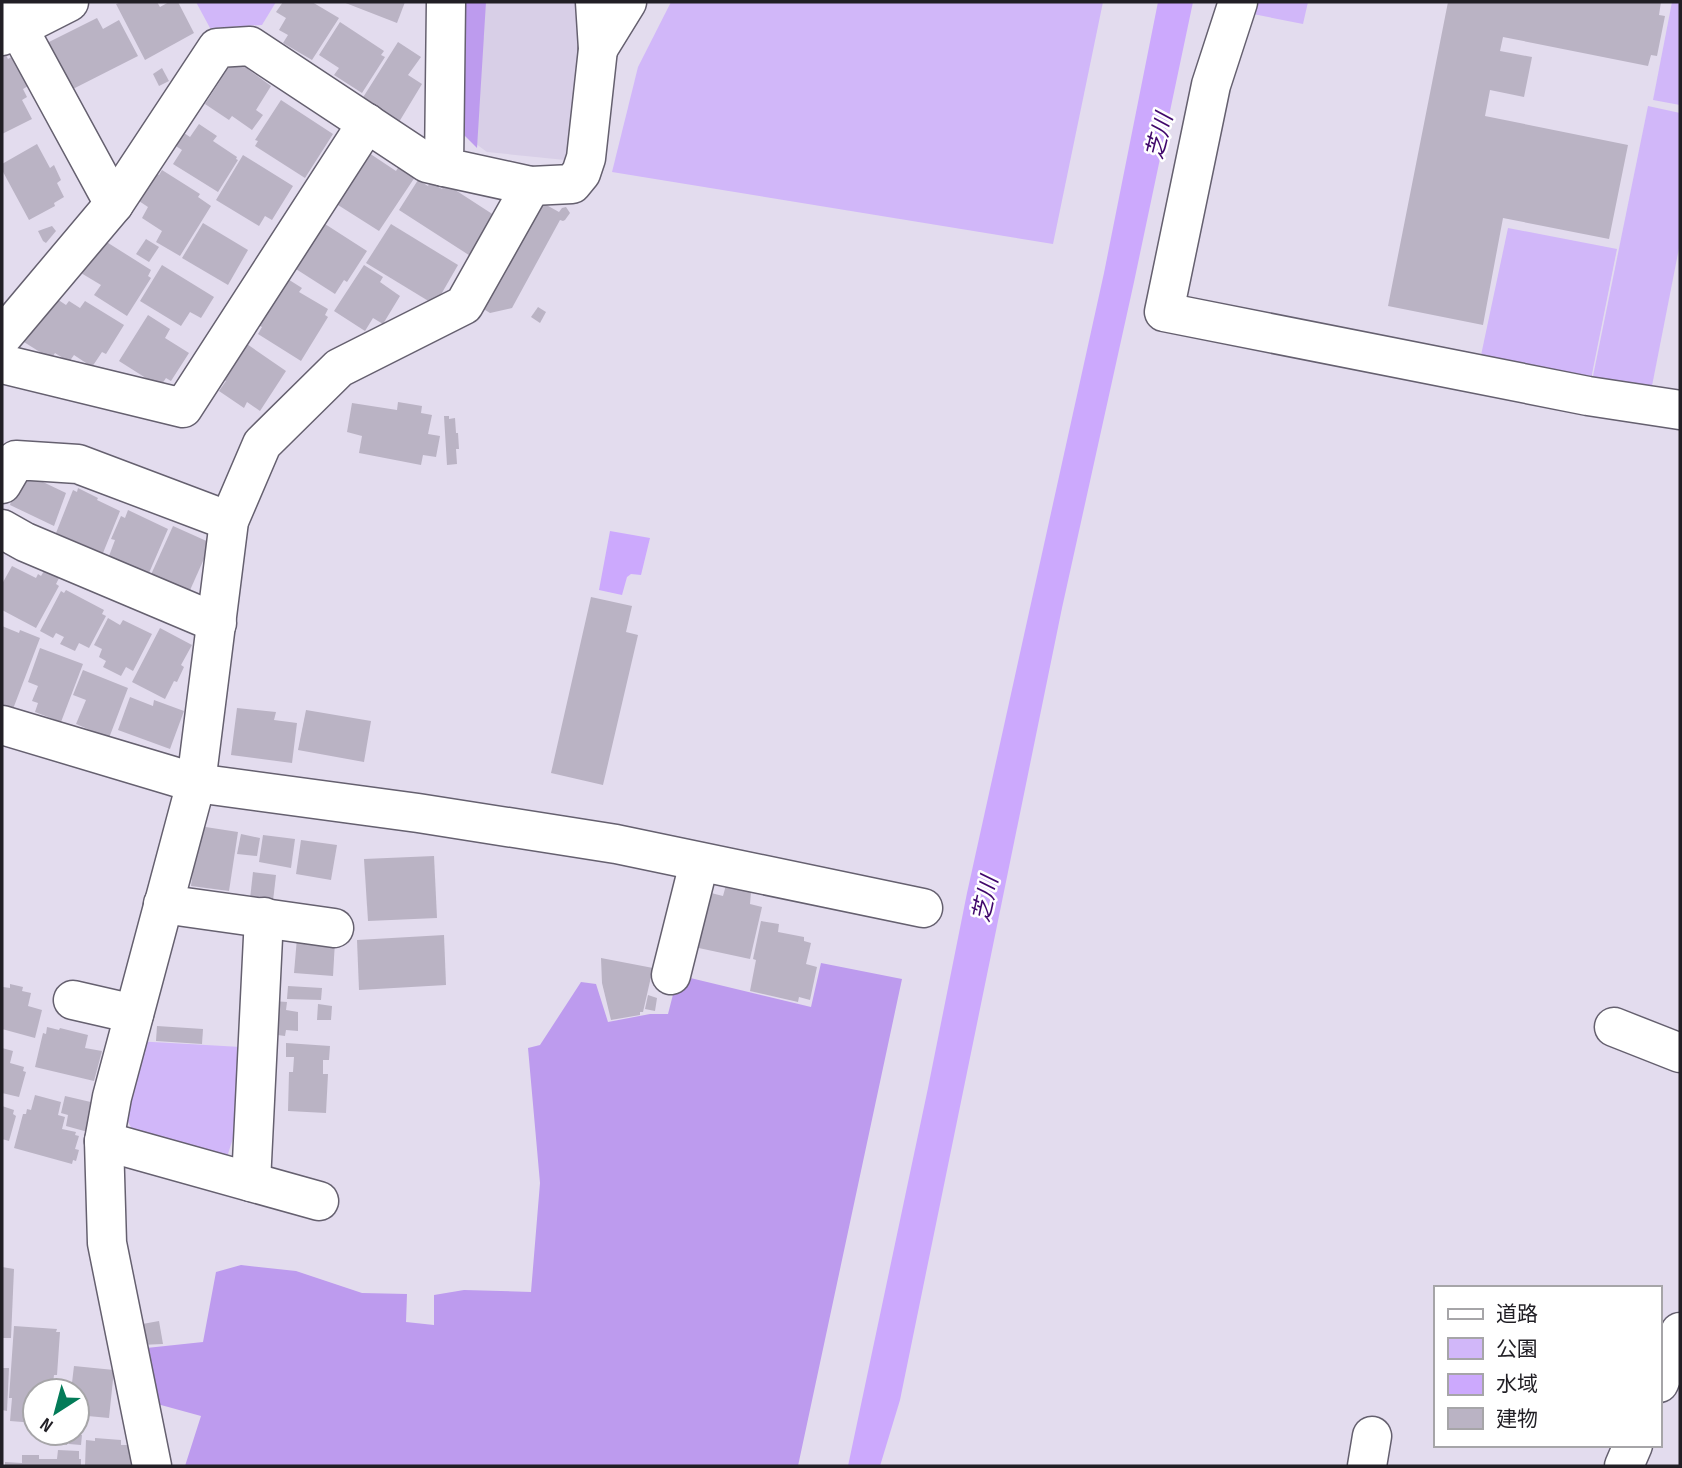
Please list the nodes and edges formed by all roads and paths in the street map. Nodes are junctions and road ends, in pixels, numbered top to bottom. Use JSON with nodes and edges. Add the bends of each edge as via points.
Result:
{"nodes":[{"id":1,"x":69,"y":2,"type":"edge"},
{"id":2,"x":446,"y":2,"type":"edge"},
{"id":3,"x":595,"y":2,"type":"edge"},
{"id":4,"x":627,"y":2,"type":"edge"},
{"id":5,"x":1238,"y":2,"type":"edge"},
{"id":6,"x":8,"y":22,"type":"edge"},
{"id":7,"x":598,"y":49,"type":"junction"},
{"id":8,"x":368,"y":123,"type":"junction"},
{"id":9,"x":444,"y":167,"type":"junction"},
{"id":10,"x":531,"y":186,"type":"junction"},
{"id":11,"x":114,"y":204,"type":"junction"},
{"id":12,"x":2,"y":337,"type":"edge"},
{"id":13,"x":2,"y":364,"type":"edge"},
{"id":14,"x":1680,"y":410,"type":"edge"},
{"id":15,"x":2,"y":484,"type":"edge"},
{"id":16,"x":229,"y":522,"type":"junction"},
{"id":17,"x":2,"y":529,"type":"edge"},
{"id":18,"x":216,"y":623,"type":"junction"},
{"id":19,"x":2,"y":725,"type":"edge"},
{"id":20,"x":196,"y":783,"type":"junction"},
{"id":21,"x":699,"y":863,"type":"junction"},
{"id":22,"x":163,"y":904,"type":"junction"},
{"id":23,"x":923,"y":908,"type":"dead end"},
{"id":24,"x":264,"y":917,"type":"junction"},
{"id":25,"x":334,"y":928,"type":"dead end"},
{"id":26,"x":671,"y":975,"type":"dead end"},
{"id":27,"x":74,"y":1000,"type":"dead end"},
{"id":28,"x":134,"y":1014,"type":"junction"},
{"id":29,"x":1614,"y":1027,"type":"dead end"},
{"id":30,"x":1680,"y":1053,"type":"edge"},
{"id":31,"x":104,"y":1141,"type":"junction"},
{"id":32,"x":251,"y":1182,"type":"junction"},
{"id":33,"x":319,"y":1201,"type":"dead end"},
{"id":34,"x":1632,"y":1447,"type":"edge"},
{"id":35,"x":152,"y":1466,"type":"edge"},
{"id":36,"x":1624,"y":1466,"type":"edge"}],
"edges":[{"from":1,"to":6,"type":"street"},
{"from":2,"to":9,"type":"street"},
{"from":3,"to":7,"type":"street"},
{"from":4,"to":7,"type":"street"},
{"from":5,"to":14,"type":"street","via":[[1211,85],[1164,312]]},
{"from":6,"to":11,"type":"street"},
{"from":7,"to":10,"type":"street","via":[[581,173],[572,184]]},
{"from":8,"to":9,"type":"street","via":[[427,163]]},
{"from":8,"to":11,"type":"street","via":[[250,46],[217,48]]},
{"from":8,"to":13,"type":"street","via":[[183,408]]},
{"from":9,"to":10,"type":"street"},
{"from":10,"to":16,"type":"street","via":[[464,305],[339,369],[262,444]]},
{"from":11,"to":12,"type":"street"},
{"from":15,"to":16,"type":"street","via":[[16,460],[78,464]]},
{"from":16,"to":18,"type":"street"},
{"from":17,"to":18,"type":"street"},
{"from":18,"to":20,"type":"street"},
{"from":19,"to":20,"type":"street"},
{"from":20,"to":21,"type":"street","via":[[603,842]]},
{"from":20,"to":22,"type":"street"},
{"from":21,"to":23,"type":"street"},
{"from":21,"to":26,"type":"street"},
{"from":22,"to":24,"type":"street"},
{"from":22,"to":28,"type":"street"},
{"from":24,"to":25,"type":"street"},
{"from":24,"to":32,"type":"street"},
{"from":27,"to":28,"type":"street"},
{"from":28,"to":31,"type":"street"},
{"from":29,"to":30,"type":"street"},
{"from":31,"to":32,"type":"street"},
{"from":31,"to":35,"type":"street","via":[[107,1242]]},
{"from":32,"to":33,"type":"street"},
{"from":34,"to":36,"type":"street"}]}
